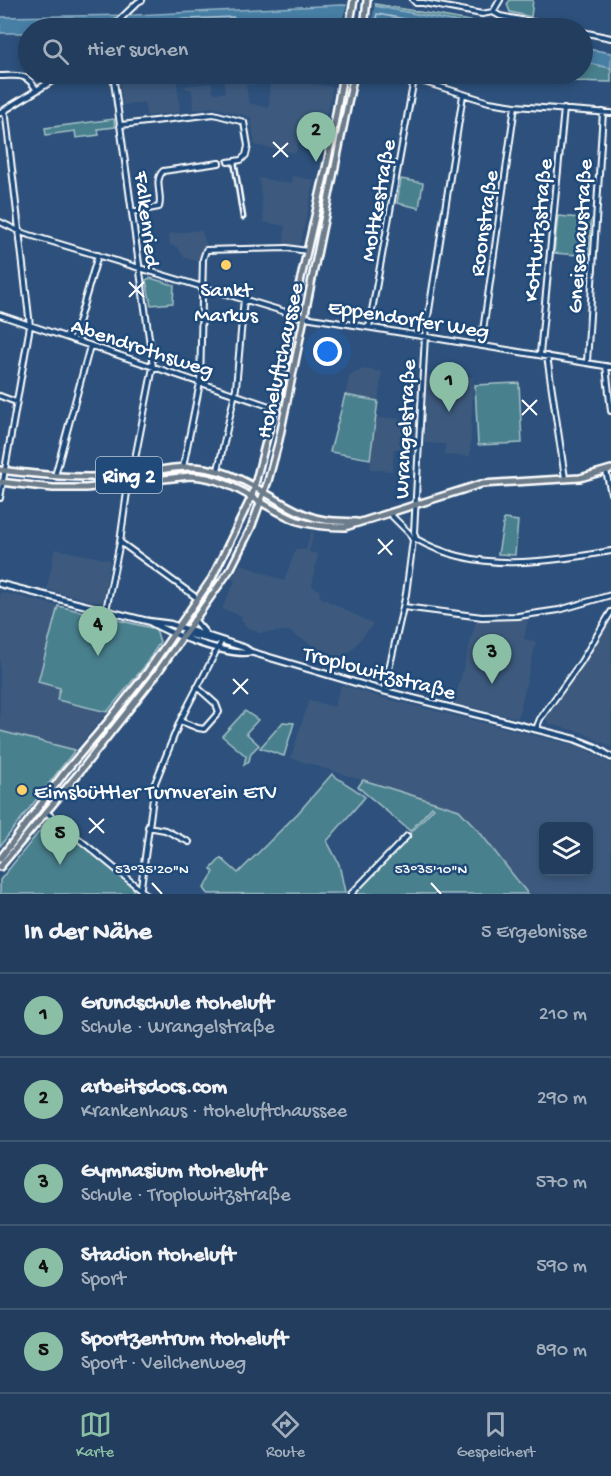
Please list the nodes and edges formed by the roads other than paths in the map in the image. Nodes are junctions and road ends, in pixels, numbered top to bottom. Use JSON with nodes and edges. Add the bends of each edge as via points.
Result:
{"nodes":[{"id":1,"x":354,"y":0,"type":"edge"},
{"id":2,"x":412,"y":0,"type":"edge"},
{"id":3,"x":500,"y":0,"type":"edge"},
{"id":4,"x":140,"y":1,"type":"edge"},
{"id":5,"x":367,"y":1,"type":"edge"},
{"id":6,"x":421,"y":1,"type":"edge"},
{"id":7,"x":493,"y":12,"type":"junction"},
{"id":8,"x":121,"y":18,"type":"edge"},
{"id":9,"x":351,"y":18,"type":"edge"},
{"id":10,"x":365,"y":18,"type":"edge"},
{"id":11,"x":510,"y":18,"type":"edge"},
{"id":12,"x":593,"y":34,"type":"edge"},
{"id":13,"x":611,"y":38,"type":"edge"},
{"id":14,"x":0,"y":76,"type":"edge"},
{"id":15,"x":18,"y":76,"type":"edge"},
{"id":16,"x":33,"y":84,"type":"edge"},
{"id":17,"x":45,"y":84,"type":"edge"},
{"id":18,"x":114,"y":84,"type":"edge"},
{"id":19,"x":341,"y":84,"type":"edge"},
{"id":20,"x":352,"y":84,"type":"edge"},
{"id":21,"x":413,"y":84,"type":"edge"},
{"id":22,"x":429,"y":84,"type":"edge"},
{"id":23,"x":36,"y":89,"type":"junction"},
{"id":24,"x":463,"y":95,"type":"junction"},
{"id":25,"x":515,"y":106,"type":"junction"},
{"id":26,"x":564,"y":109,"type":"junction"},
{"id":27,"x":2,"y":112,"type":"edge"},
{"id":28,"x":603,"y":112,"type":"junction"},
{"id":29,"x":611,"y":113,"type":"edge"},
{"id":30,"x":120,"y":125,"type":"junction"},
{"id":31,"x":234,"y":161,"type":"junction"},
{"id":32,"x":228,"y":162,"type":"dead end"},
{"id":33,"x":219,"y":163,"type":"dead end"},
{"id":34,"x":132,"y":212,"type":"junction"},
{"id":35,"x":243,"y":217,"type":"dead end"},
{"id":36,"x":0,"y":222,"type":"edge"},
{"id":37,"x":19,"y":231,"type":"junction"},
{"id":38,"x":307,"y":251,"type":"junction"},
{"id":39,"x":98,"y":255,"type":"junction"},
{"id":40,"x":138,"y":267,"type":"junction"},
{"id":41,"x":204,"y":286,"type":"junction"},
{"id":42,"x":244,"y":298,"type":"junction"},
{"id":43,"x":294,"y":314,"type":"junction"},
{"id":44,"x":0,"y":315,"type":"edge"},
{"id":45,"x":304,"y":317,"type":"junction"},
{"id":46,"x":30,"y":326,"type":"junction"},
{"id":47,"x":369,"y":327,"type":"junction"},
{"id":48,"x":425,"y":336,"type":"junction"},
{"id":49,"x":74,"y":340,"type":"junction"},
{"id":50,"x":481,"y":345,"type":"junction"},
{"id":51,"x":90,"y":346,"type":"junction"},
{"id":52,"x":540,"y":354,"type":"junction"},
{"id":53,"x":547,"y":356,"type":"junction"},
{"id":54,"x":587,"y":362,"type":"junction"},
{"id":55,"x":608,"y":366,"type":"edge"},
{"id":56,"x":153,"y":367,"type":"junction"},
{"id":57,"x":200,"y":383,"type":"junction"},
{"id":58,"x":235,"y":394,"type":"junction"},
{"id":59,"x":0,"y":396,"type":"edge"},
{"id":60,"x":16,"y":402,"type":"junction"},
{"id":61,"x":276,"y":408,"type":"junction"},
{"id":62,"x":611,"y":411,"type":"edge"},
{"id":63,"x":183,"y":467,"type":"junction"},
{"id":64,"x":218,"y":470,"type":"junction"},
{"id":65,"x":608,"y":470,"type":"edge"},
{"id":66,"x":2,"y":471,"type":"edge"},
{"id":67,"x":132,"y":474,"type":"junction"},
{"id":68,"x":55,"y":477,"type":"junction"},
{"id":69,"x":565,"y":478,"type":"junction"},
{"id":70,"x":1,"y":482,"type":"edge"},
{"id":71,"x":128,"y":485,"type":"junction"},
{"id":72,"x":255,"y":486,"type":"junction"},
{"id":73,"x":264,"y":492,"type":"junction"},
{"id":74,"x":611,"y":493,"type":"edge"},
{"id":75,"x":252,"y":496,"type":"junction"},
{"id":76,"x":0,"y":498,"type":"edge"},
{"id":77,"x":261,"y":501,"type":"junction"},
{"id":78,"x":416,"y":505,"type":"junction"},
{"id":79,"x":390,"y":514,"type":"junction"},
{"id":80,"x":358,"y":522,"type":"junction"},
{"id":81,"x":415,"y":539,"type":"junction"},
{"id":82,"x":120,"y":542,"type":"junction"},
{"id":83,"x":611,"y":551,"type":"edge"},
{"id":84,"x":0,"y":584,"type":"edge"},
{"id":85,"x":611,"y":595,"type":"edge"},
{"id":86,"x":197,"y":598,"type":"junction"},
{"id":87,"x":404,"y":607,"type":"junction"},
{"id":88,"x":106,"y":610,"type":"junction"},
{"id":89,"x":611,"y":612,"type":"edge"},
{"id":90,"x":194,"y":618,"type":"junction"},
{"id":91,"x":180,"y":631,"type":"junction"},
{"id":92,"x":210,"y":637,"type":"junction"},
{"id":93,"x":221,"y":642,"type":"junction"},
{"id":94,"x":218,"y":649,"type":"junction"},
{"id":95,"x":250,"y":652,"type":"junction"},
{"id":96,"x":197,"y":687,"type":"junction"},
{"id":97,"x":384,"y":692,"type":"junction"},
{"id":98,"x":180,"y":721,"type":"junction"},
{"id":99,"x":536,"y":729,"type":"junction"},
{"id":100,"x":611,"y":757,"type":"edge"},
{"id":101,"x":46,"y":812,"type":"junction"},
{"id":102,"x":148,"y":827,"type":"junction"},
{"id":103,"x":407,"y":836,"type":"dead end"},
{"id":104,"x":189,"y":842,"type":"dead end"},
{"id":105,"x":0,"y":859,"type":"edge"},
{"id":106,"x":0,"y":867,"type":"edge"},
{"id":107,"x":140,"y":892,"type":"edge"},
{"id":108,"x":146,"y":894,"type":"edge"},
{"id":109,"x":351,"y":894,"type":"edge"}],
"edges":[{"from":1,"to":9,"type":"main road"},
{"from":2,"to":6,"type":"street"},
{"from":3,"to":7,"type":"street"},
{"from":4,"to":8,"type":"street"},
{"from":5,"to":10,"type":"main road"},
{"from":6,"to":7,"type":"street","via":[[482,14]]},
{"from":7,"to":11,"type":"street"},
{"from":12,"to":13,"type":"street"},
{"from":14,"to":15,"type":"street"},
{"from":16,"to":23,"type":"street"},
{"from":17,"to":23,"type":"street"},
{"from":18,"to":30,"type":"street","name":"Falkenried"},
{"from":19,"to":38,"type":"main road","name":"Hoheluftchaussee"},
{"from":20,"to":45,"type":"main road","name":"Hoheluftchaussee"},
{"from":21,"to":47,"type":"street","name":"Moltkestraße"},
{"from":22,"to":24,"type":"street"},
{"from":23,"to":27,"type":"street"},
{"from":24,"to":25,"type":"street"},
{"from":24,"to":48,"type":"street","name":"Wrangelstraße"},
{"from":25,"to":26,"type":"street"},
{"from":25,"to":50,"type":"street","name":"Roonstraße"},
{"from":26,"to":28,"type":"street"},
{"from":26,"to":52,"type":"street","name":"Kottwitzstraße"},
{"from":27,"to":37,"type":"street","via":[[6,117]]},
{"from":28,"to":29,"type":"street"},
{"from":28,"to":54,"type":"street","name":"Gneisenaustraße"},
{"from":30,"to":31,"type":"street","via":[[209,114],[241,120],[248,146],[246,155]]},
{"from":30,"to":34,"type":"street","name":"Falkenried"},
{"from":31,"to":32,"type":"street"},
{"from":31,"to":35,"type":"street"},
{"from":33,"to":34,"type":"street","via":[[163,171],[158,179],[159,207]]},
{"from":34,"to":40,"type":"street","name":"Falkenried"},
{"from":36,"to":37,"type":"street","name":"Eppendorfer Weg"},
{"from":37,"to":39,"type":"street","name":"Eppendorfer Weg"},
{"from":37,"to":46,"type":"street"},
{"from":38,"to":41,"type":"street","via":[[206,250]]},
{"from":38,"to":43,"type":"main road","name":"Hoheluftchaussee"},
{"from":39,"to":40,"type":"street","name":"Eppendorfer Weg"},
{"from":39,"to":49,"type":"street"},
{"from":40,"to":41,"type":"street","name":"Eppendorfer Weg"},
{"from":40,"to":56,"type":"street","name":"Falkenried"},
{"from":41,"to":42,"type":"street","name":"Eppendorfer Weg"},
{"from":41,"to":57,"type":"street"},
{"from":42,"to":43,"type":"street","name":"Eppendorfer Weg"},
{"from":42,"to":58,"type":"street"},
{"from":43,"to":45,"type":"street","name":"Eppendorfer Weg"},
{"from":43,"to":61,"type":"main road","name":"Hoheluftchaussee"},
{"from":44,"to":46,"type":"street","name":"Abendrothsweg"},
{"from":45,"to":47,"type":"street","name":"Eppendorfer Weg"},
{"from":45,"to":73,"type":"main road","name":"Hoheluftchaussee","via":[[279,440]]},
{"from":46,"to":49,"type":"street","name":"Abendrothsweg"},
{"from":46,"to":60,"type":"street"},
{"from":47,"to":48,"type":"street","name":"Eppendorfer Weg"},
{"from":48,"to":50,"type":"street","name":"Eppendorfer Weg"},
{"from":48,"to":78,"type":"street","name":"Wrangelstraße"},
{"from":49,"to":51,"type":"street","name":"Abendrothsweg"},
{"from":50,"to":52,"type":"street","name":"Eppendorfer Weg"},
{"from":51,"to":56,"type":"street","name":"Abendrothsweg"},
{"from":51,"to":68,"type":"street"},
{"from":52,"to":53,"type":"street","name":"Eppendorfer Weg"},
{"from":53,"to":54,"type":"street","name":"Eppendorfer Weg"},
{"from":53,"to":69,"type":"street"},
{"from":54,"to":55,"type":"street","name":"Eppendorfer Weg"},
{"from":55,"to":62,"type":"street"},
{"from":56,"to":57,"type":"street","name":"Abendrothsweg"},
{"from":56,"to":67,"type":"street","name":"Falkenried"},
{"from":57,"to":58,"type":"street","name":"Abendrothsweg"},
{"from":57,"to":63,"type":"street"},
{"from":58,"to":61,"type":"street","name":"Abendrothsweg"},
{"from":58,"to":64,"type":"street"},
{"from":59,"to":60,"type":"street"},
{"from":60,"to":66,"type":"street"},
{"from":61,"to":72,"type":"main road","name":"Hoheluftchaussee"},
{"from":63,"to":64,"type":"main road","number":"Ring 2"},
{"from":63,"to":67,"type":"main road","number":"Ring 2"},
{"from":64,"to":72,"type":"main road","number":"Ring 2"},
{"from":65,"to":69,"type":"main road","number":"Ring 2"},
{"from":65,"to":74,"type":"street"},
{"from":66,"to":68,"type":"main road","number":"Ring 2"},
{"from":66,"to":70,"type":"street"},
{"from":67,"to":68,"type":"main road","number":"Ring 2"},
{"from":69,"to":78,"type":"main road","number":"Ring 2","via":[[481,484]]},
{"from":70,"to":71,"type":"main road","number":"Ring 2","via":[[53,488]]},
{"from":70,"to":76,"type":"street"},
{"from":71,"to":75,"type":"main road","number":"Ring 2","via":[[195,476],[220,481]]},
{"from":71,"to":82,"type":"street"},
{"from":72,"to":73,"type":"main road","number":"Ring 2"},
{"from":72,"to":75,"type":"main road","name":"Hoheluftchaussee"},
{"from":73,"to":77,"type":"main road","name":"Hoheluftchaussee"},
{"from":73,"to":80,"type":"main road","number":"Ring 2","via":[[314,517]]},
{"from":75,"to":77,"type":"main road","number":"Ring 2"},
{"from":75,"to":86,"type":"main road","name":"Hoheluftchaussee","via":[[223,557]]},
{"from":77,"to":80,"type":"main road","number":"Ring 2","via":[[314,525],[345,527]]},
{"from":77,"to":90,"type":"main road","name":"Hoheluftchaussee","via":[[235,560]]},
{"from":78,"to":79,"type":"main road","number":"Ring 2"},
{"from":78,"to":81,"type":"street","name":"Wrangelstraße"},
{"from":79,"to":80,"type":"main road","number":"Ring 2"},
{"from":79,"to":81,"type":"street"},
{"from":81,"to":83,"type":"street","via":[[454,555],[505,563]]},
{"from":81,"to":87,"type":"street","name":"Wrangelstraße"},
{"from":82,"to":86,"type":"street"},
{"from":82,"to":88,"type":"street"},
{"from":84,"to":88,"type":"street"},
{"from":85,"to":87,"type":"street","via":[[559,610],[518,616],[482,617]]},
{"from":86,"to":91,"type":"main road","name":"Hoheluftchaussee"},
{"from":87,"to":97,"type":"street","name":"Wrangelstraße"},
{"from":88,"to":91,"type":"street"},
{"from":89,"to":99,"type":"street"},
{"from":90,"to":91,"type":"main road","name":"Hoheluftchaussee"},
{"from":90,"to":92,"type":"street"},
{"from":91,"to":92,"type":"street","name":"Troplowitzstraße"},
{"from":91,"to":93,"type":"street"},
{"from":91,"to":94,"type":"street","name":"Troplowitzstraße"},
{"from":91,"to":101,"type":"main road","via":[[153,679]]},
{"from":91,"to":105,"type":"main road","via":[[68,768]]},
{"from":92,"to":93,"type":"street","name":"Troplowitzstraße"},
{"from":93,"to":94,"type":"street"},
{"from":93,"to":95,"type":"street","name":"Troplowitzstraße"},
{"from":94,"to":95,"type":"street","name":"Troplowitzstraße"},
{"from":94,"to":96,"type":"street"},
{"from":95,"to":97,"type":"street","name":"Troplowitzstraße"},
{"from":96,"to":98,"type":"street"},
{"from":96,"to":98,"type":"street","via":[[216,704],[219,712],[204,729]]},
{"from":97,"to":99,"type":"street","name":"Troplowitzstraße"},
{"from":98,"to":102,"type":"street","via":[[155,783]]},
{"from":99,"to":100,"type":"street","name":"Troplowitzstraße","via":[[584,742]]},
{"from":101,"to":106,"type":"main road"},
{"from":101,"to":107,"type":"street"},
{"from":102,"to":104,"type":"street","via":[[165,830]]},
{"from":102,"to":107,"type":"street"},
{"from":103,"to":109,"type":"street"},
{"from":107,"to":108,"type":"street"}]}
